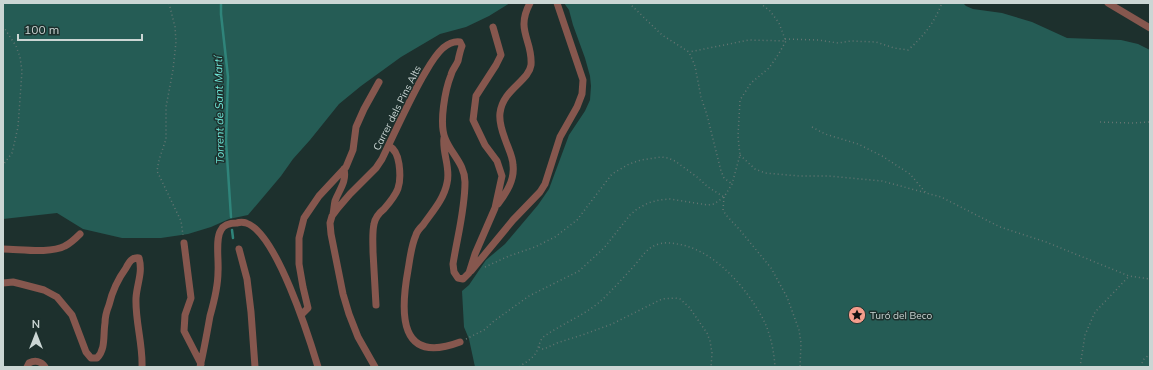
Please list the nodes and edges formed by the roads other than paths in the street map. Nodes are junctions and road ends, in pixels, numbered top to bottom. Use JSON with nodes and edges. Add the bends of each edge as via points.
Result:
{"nodes":[{"id":1,"x":530,"y":3,"type":"edge"},
{"id":2,"x":557,"y":3,"type":"edge"},
{"id":3,"x":1108,"y":3,"type":"edge"},
{"id":4,"x":493,"y":27,"type":"dead end"},
{"id":5,"x":1150,"y":28,"type":"edge"},
{"id":6,"x":379,"y":82,"type":"dead end"},
{"id":7,"x":444,"y":138,"type":"junction"},
{"id":8,"x":389,"y":146,"type":"junction"},
{"id":9,"x":344,"y":169,"type":"junction"},
{"id":10,"x":496,"y":208,"type":"junction"},
{"id":11,"x":332,"y":216,"type":"junction"},
{"id":12,"x":80,"y":234,"type":"dead end"},
{"id":13,"x":184,"y":243,"type":"road end"},
{"id":14,"x":239,"y":248,"type":"dead end"},
{"id":15,"x":3,"y":249,"type":"edge"},
{"id":16,"x":469,"y":273,"type":"junction"},
{"id":17,"x":3,"y":283,"type":"edge"},
{"id":18,"x":376,"y":304,"type":"dead end"},
{"id":19,"x":302,"y":315,"type":"junction"},
{"id":20,"x":460,"y":342,"type":"road end"},
{"id":21,"x":201,"y":366,"type":"edge"},
{"id":22,"x":27,"y":367,"type":"edge"},
{"id":23,"x":45,"y":367,"type":"edge"},
{"id":24,"x":142,"y":367,"type":"edge"},
{"id":25,"x":255,"y":367,"type":"edge"},
{"id":26,"x":318,"y":367,"type":"edge"},
{"id":27,"x":375,"y":367,"type":"edge"}],
"edges":[{"from":1,"to":10,"type":"street","via":[[525,13],[524,25],[531,67],[528,74],[508,93],[500,112],[500,123],[513,164],[513,173],[506,192]]},
{"from":2,"to":16,"type":"street","via":[[583,80],[582,94],[560,137],[540,192]]},
{"from":3,"to":5,"type":"street"},
{"from":4,"to":10,"type":"street","via":[[501,55],[476,96],[473,120],[485,145],[497,161],[502,176]]},
{"from":6,"to":9,"type":"street","via":[[356,127],[353,150]]},
{"from":7,"to":8,"type":"street","name":"Carrer dels Pins Alts","via":[[442,124],[445,94],[462,46],[456,41],[442,49],[433,61],[410,100]]},
{"from":7,"to":16,"type":"street","name":"Carrer dels Pins Alts","via":[[464,170],[465,182],[464,205],[452,264],[458,278],[463,279]]},
{"from":7,"to":20,"type":"street","via":[[448,182],[438,204],[416,234],[406,281],[405,319],[407,331],[417,343],[437,347]]},
{"from":8,"to":11,"type":"street","name":"Carrer dels Pins Alts","via":[[376,168]]},
{"from":8,"to":18,"type":"street","via":[[396,154],[400,181],[394,198],[374,223]]},
{"from":9,"to":11,"type":"street","via":[[344,184],[335,201]]},
{"from":9,"to":19,"type":"street","via":[[319,196],[304,218],[299,238],[299,264],[308,308]]},
{"from":10,"to":16,"type":"street"},
{"from":11,"to":27,"type":"street","via":[[331,234],[345,301],[358,337]]},
{"from":12,"to":15,"type":"street","via":[[64,247],[52,250]]},
{"from":13,"to":21,"type":"street","via":[[191,298],[185,315],[184,331]]},
{"from":14,"to":25,"type":"street","via":[[251,312]]},
{"from":17,"to":24,"type":"street","via":[[21,284],[44,290],[57,297],[72,315],[86,352],[91,358],[97,358],[104,344],[104,322],[116,285],[131,260],[139,258],[141,270],[136,297]]},
{"from":19,"to":21,"type":"street","via":[[293,292],[265,240],[246,223],[226,225],[220,230],[218,239],[217,288]]},
{"from":19,"to":26,"type":"street"},
{"from":22,"to":23,"type":"street","via":[[33,361]]}]}
